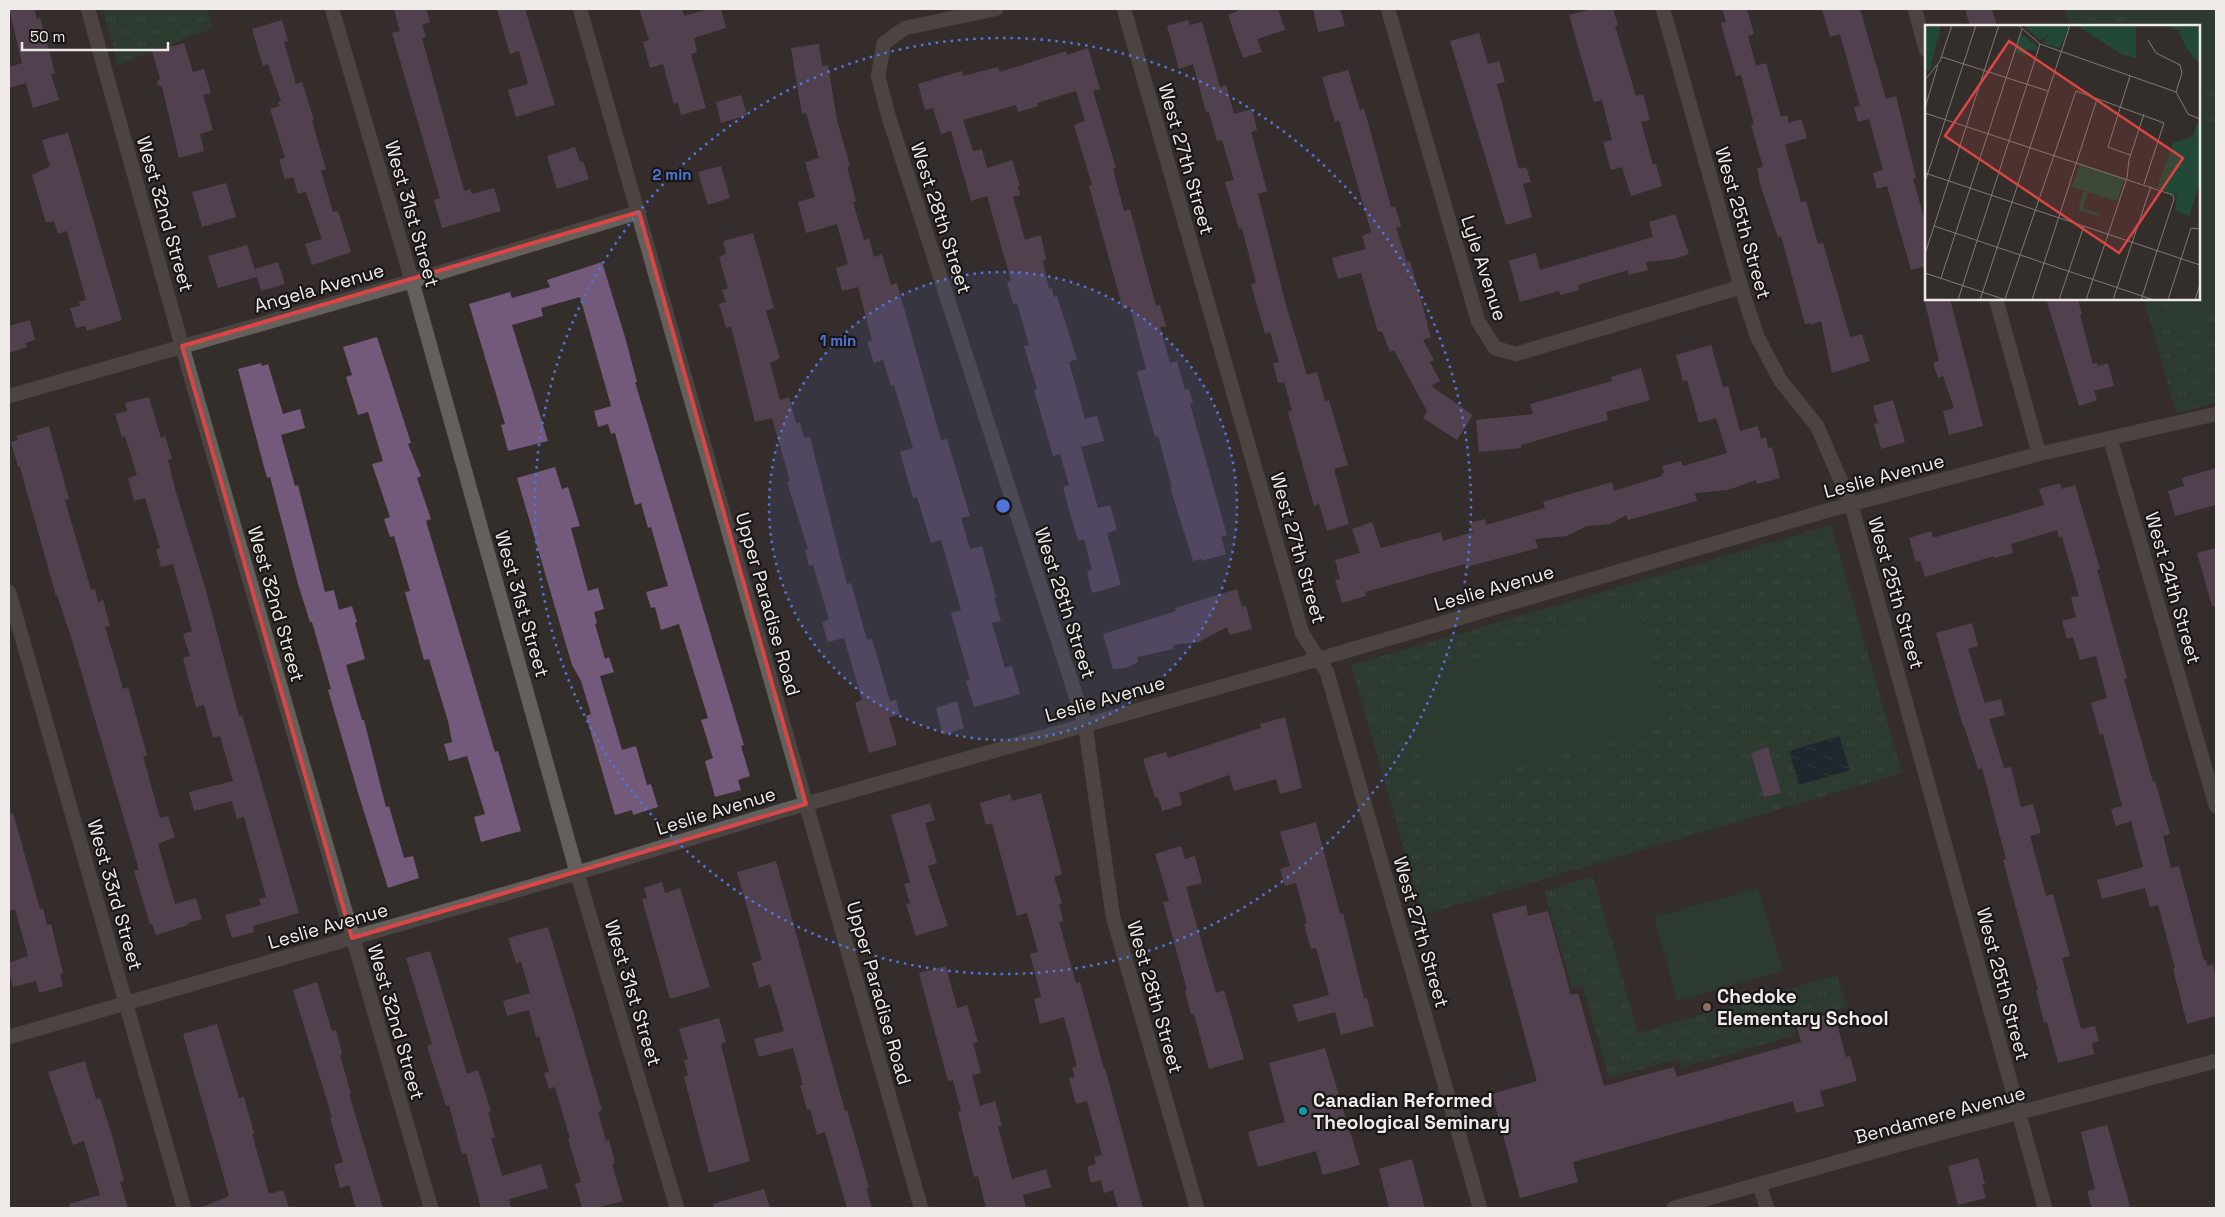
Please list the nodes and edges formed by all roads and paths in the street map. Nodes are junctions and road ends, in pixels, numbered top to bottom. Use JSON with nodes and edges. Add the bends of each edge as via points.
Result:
{"nodes":[{"id":1,"x":88,"y":9,"type":"edge"},
{"id":2,"x":332,"y":9,"type":"edge"},
{"id":3,"x":580,"y":9,"type":"edge"},
{"id":4,"x":996,"y":9,"type":"edge"},
{"id":5,"x":1124,"y":9,"type":"edge"},
{"id":6,"x":1388,"y":9,"type":"edge"},
{"id":7,"x":1663,"y":9,"type":"edge"},
{"id":8,"x":1915,"y":9,"type":"edge"},
{"id":9,"x":1925,"y":46,"type":"edge"},
{"id":10,"x":639,"y":212,"type":"junction"},
{"id":11,"x":412,"y":281,"type":"junction"},
{"id":12,"x":1741,"y":287,"type":"junction"},
{"id":13,"x":1996,"y":300,"type":"edge"},
{"id":14,"x":182,"y":346,"type":"junction"},
{"id":15,"x":9,"y":396,"type":"edge"},
{"id":16,"x":2216,"y":414,"type":"edge"},
{"id":17,"x":2110,"y":438,"type":"junction"},
{"id":18,"x":2038,"y":454,"type":"junction"},
{"id":19,"x":1852,"y":504,"type":"junction"},
{"id":20,"x":9,"y":592,"type":"edge"},
{"id":21,"x":1319,"y":659,"type":"junction"},
{"id":22,"x":1084,"y":724,"type":"junction"},
{"id":23,"x":806,"y":804,"type":"junction"},
{"id":24,"x":2216,"y":806,"type":"edge"},
{"id":25,"x":577,"y":873,"type":"junction"},
{"id":26,"x":352,"y":938,"type":"junction"},
{"id":27,"x":127,"y":1003,"type":"junction"},
{"id":28,"x":9,"y":1037,"type":"edge"},
{"id":29,"x":2216,"y":1061,"type":"edge"},
{"id":30,"x":2018,"y":1113,"type":"junction"},
{"id":31,"x":1759,"y":1184,"type":"junction"},
{"id":32,"x":184,"y":1208,"type":"edge"},
{"id":33,"x":431,"y":1208,"type":"edge"},
{"id":34,"x":677,"y":1208,"type":"edge"},
{"id":35,"x":921,"y":1208,"type":"edge"},
{"id":36,"x":1197,"y":1208,"type":"edge"},
{"id":37,"x":1480,"y":1208,"type":"edge"},
{"id":38,"x":1674,"y":1208,"type":"edge"},
{"id":39,"x":1767,"y":1208,"type":"edge"},
{"id":40,"x":2045,"y":1208,"type":"edge"}],
"edges":[{"from":1,"to":14,"type":"street","name":"West 32nd Street"},
{"from":2,"to":11,"type":"street","name":"West 31st Street"},
{"from":3,"to":10,"type":"street","name":"Upper Paradise Road"},
{"from":4,"to":22,"type":"street","name":"West 28th Street","via":[[905,28],[884,43],[878,76]]},
{"from":5,"to":21,"type":"street","name":"West 27th Street","via":[[1302,633]]},
{"from":6,"to":12,"type":"street","name":"Lyle Avenue","via":[[1478,321],[1495,348],[1516,354]]},
{"from":7,"to":12,"type":"street","name":"West 25th Street"},
{"from":8,"to":9,"type":"street"},
{"from":10,"to":11,"type":"street","name":"Angela Avenue"},
{"from":10,"to":23,"type":"street","name":"Upper Paradise Road"},
{"from":11,"to":14,"type":"street","name":"Angela Avenue"},
{"from":11,"to":25,"type":"street","name":"West 31st Street"},
{"from":12,"to":19,"type":"street","name":"West 25th Street","via":[[1757,336],[1780,380],[1817,426]]},
{"from":13,"to":18,"type":"street"},
{"from":14,"to":15,"type":"street","name":"Angela Avenue"},
{"from":14,"to":26,"type":"street","name":"West 32nd Street"},
{"from":16,"to":17,"type":"street","name":"Leslie Avenue"},
{"from":17,"to":18,"type":"street","name":"Leslie Avenue"},
{"from":17,"to":24,"type":"street","name":"West 24th Street"},
{"from":18,"to":19,"type":"street","name":"Leslie Avenue"},
{"from":19,"to":21,"type":"street","name":"Leslie Avenue"},
{"from":19,"to":30,"type":"street","name":"West 25th Street"},
{"from":20,"to":27,"type":"street","name":"West 33rd Street"},
{"from":21,"to":22,"type":"street","name":"Leslie Avenue"},
{"from":21,"to":37,"type":"street","name":"West 27th Street","via":[[1327,672]]},
{"from":22,"to":23,"type":"street","name":"Leslie Avenue"},
{"from":22,"to":36,"type":"street","name":"West 28th Street","via":[[1112,917]]},
{"from":23,"to":25,"type":"street","name":"Leslie Avenue"},
{"from":23,"to":35,"type":"street","name":"Upper Paradise Road"},
{"from":25,"to":26,"type":"street","name":"Leslie Avenue"},
{"from":25,"to":34,"type":"street","name":"West 31st Street"},
{"from":26,"to":27,"type":"street","name":"Leslie Avenue"},
{"from":26,"to":33,"type":"street","name":"West 32nd Street"},
{"from":27,"to":28,"type":"street","name":"Leslie Avenue"},
{"from":27,"to":32,"type":"street","name":"West 33rd Street"},
{"from":29,"to":30,"type":"street","name":"Bendamere Avenue"},
{"from":30,"to":31,"type":"street","name":"Bendamere Avenue"},
{"from":30,"to":40,"type":"street","name":"West 25th Street"},
{"from":31,"to":38,"type":"street","name":"Bendamere Avenue"},
{"from":31,"to":39,"type":"street"}]}
